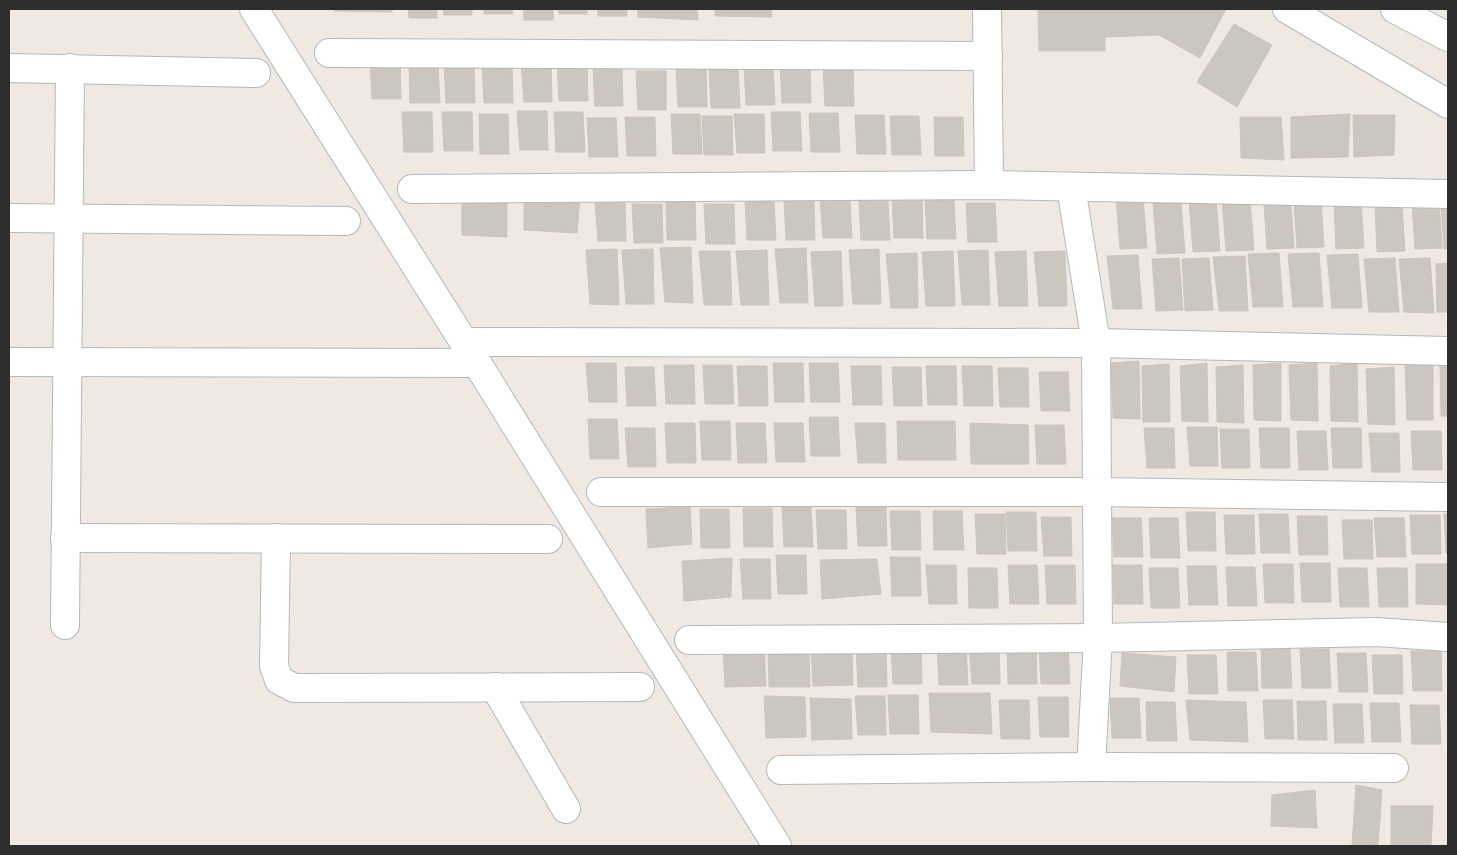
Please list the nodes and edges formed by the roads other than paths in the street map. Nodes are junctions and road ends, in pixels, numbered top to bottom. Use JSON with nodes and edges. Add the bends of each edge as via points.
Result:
{"nodes":[{"id":1,"x":254,"y":9,"type":"edge"},
{"id":2,"x":987,"y":9,"type":"edge"},
{"id":3,"x":1287,"y":9,"type":"edge"},
{"id":4,"x":1395,"y":9,"type":"edge"},
{"id":5,"x":1448,"y":37,"type":"edge"},
{"id":6,"x":329,"y":53,"type":"dead end"},
{"id":7,"x":988,"y":56,"type":"junction"},
{"id":8,"x":9,"y":68,"type":"edge"},
{"id":9,"x":70,"y":68,"type":"junction"},
{"id":10,"x":256,"y":73,"type":"dead end"},
{"id":11,"x":1448,"y":104,"type":"edge"},
{"id":12,"x":989,"y":185,"type":"junction"},
{"id":13,"x":1071,"y":187,"type":"junction"},
{"id":14,"x":412,"y":189,"type":"dead end"},
{"id":15,"x":1448,"y":194,"type":"edge"},
{"id":16,"x":9,"y":218,"type":"edge"},
{"id":17,"x":69,"y":218,"type":"junction"},
{"id":18,"x":346,"y":221,"type":"dead end"},
{"id":19,"x":1096,"y":343,"type":"junction"},
{"id":20,"x":1448,"y":351,"type":"edge"},
{"id":21,"x":471,"y":352,"type":"junction"},
{"id":22,"x":9,"y":362,"type":"edge"},
{"id":23,"x":68,"y":362,"type":"junction"},
{"id":24,"x":601,"y":492,"type":"dead end"},
{"id":25,"x":1097,"y":492,"type":"junction"},
{"id":26,"x":1448,"y":497,"type":"edge"},
{"id":27,"x":66,"y":538,"type":"junction"},
{"id":28,"x":276,"y":538,"type":"junction"},
{"id":29,"x":548,"y":539,"type":"dead end"},
{"id":30,"x":65,"y":625,"type":"dead end"},
{"id":31,"x":1448,"y":637,"type":"edge"},
{"id":32,"x":1098,"y":638,"type":"junction"},
{"id":33,"x":689,"y":640,"type":"dead end"},
{"id":34,"x":640,"y":687,"type":"dead end"},
{"id":35,"x":495,"y":688,"type":"junction"},
{"id":36,"x":1091,"y":766,"type":"junction"},
{"id":37,"x":1394,"y":768,"type":"dead end"},
{"id":38,"x":781,"y":770,"type":"dead end"},
{"id":39,"x":566,"y":809,"type":"dead end"},
{"id":40,"x":776,"y":846,"type":"edge"}],
"edges":[{"from":1,"to":21,"type":"street"},
{"from":2,"to":7,"type":"street"},
{"from":3,"to":11,"type":"street"},
{"from":4,"to":5,"type":"street"},
{"from":6,"to":7,"type":"street"},
{"from":7,"to":12,"type":"street"},
{"from":8,"to":9,"type":"street"},
{"from":9,"to":10,"type":"street"},
{"from":9,"to":17,"type":"street"},
{"from":12,"to":13,"type":"street"},
{"from":12,"to":14,"type":"street"},
{"from":13,"to":15,"type":"street"},
{"from":13,"to":19,"type":"street"},
{"from":16,"to":17,"type":"street"},
{"from":17,"to":18,"type":"street"},
{"from":17,"to":23,"type":"street"},
{"from":19,"to":20,"type":"street"},
{"from":19,"to":21,"type":"street"},
{"from":19,"to":25,"type":"street"},
{"from":21,"to":23,"type":"street"},
{"from":21,"to":40,"type":"street"},
{"from":22,"to":23,"type":"street"},
{"from":23,"to":27,"type":"street"},
{"from":24,"to":25,"type":"street"},
{"from":25,"to":26,"type":"street"},
{"from":25,"to":32,"type":"street"},
{"from":27,"to":28,"type":"street"},
{"from":27,"to":30,"type":"street"},
{"from":28,"to":29,"type":"street"},
{"from":28,"to":35,"type":"street","via":[[274,666],[279,680],[294,688]]},
{"from":31,"to":32,"type":"street","via":[[1378,632]]},
{"from":32,"to":33,"type":"street"},
{"from":32,"to":36,"type":"street"},
{"from":34,"to":35,"type":"street"},
{"from":35,"to":39,"type":"street"},
{"from":36,"to":37,"type":"street"},
{"from":36,"to":38,"type":"street"}]}
